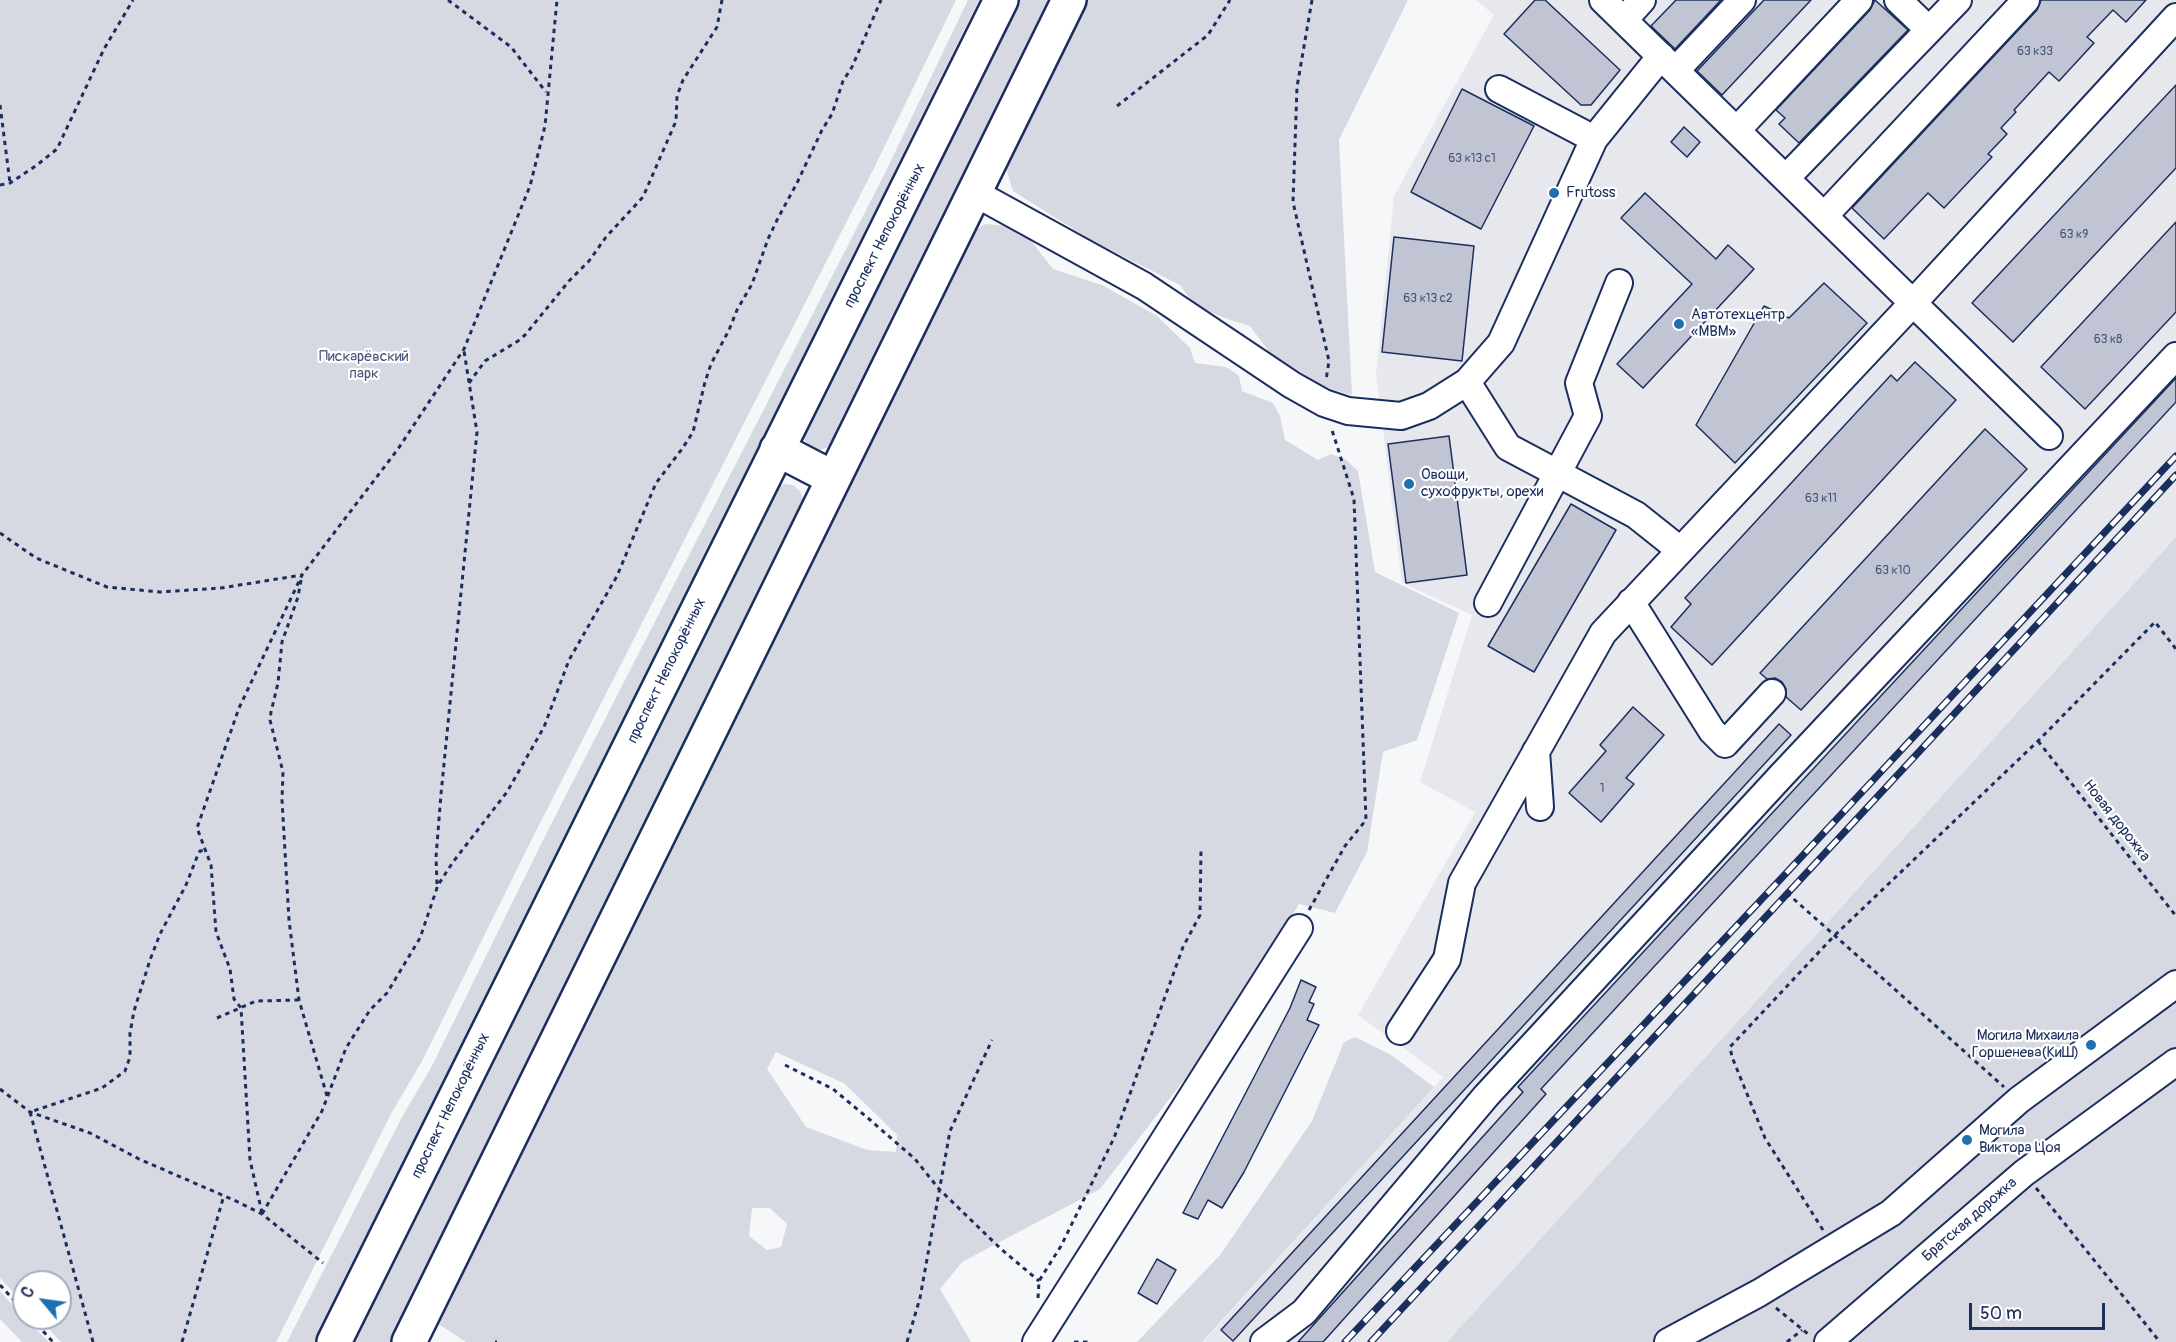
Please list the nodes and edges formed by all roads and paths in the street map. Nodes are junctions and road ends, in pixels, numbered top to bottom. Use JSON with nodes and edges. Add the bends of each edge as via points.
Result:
{"nodes":[{"id":1,"x":133,"y":0,"type":"edge"},
{"id":2,"x":448,"y":0,"type":"edge"},
{"id":3,"x":557,"y":0,"type":"edge"},
{"id":4,"x":722,"y":0,"type":"edge"},
{"id":5,"x":881,"y":0,"type":"edge"},
{"id":6,"x":1001,"y":0,"type":"edge"},
{"id":7,"x":1069,"y":0,"type":"edge"},
{"id":8,"x":1230,"y":0,"type":"edge"},
{"id":9,"x":1604,"y":0,"type":"edge"},
{"id":10,"x":1641,"y":0,"type":"edge"},
{"id":11,"x":1742,"y":0,"type":"edge"},
{"id":12,"x":1859,"y":0,"type":"edge"},
{"id":13,"x":1898,"y":0,"type":"edge"},
{"id":14,"x":1958,"y":0,"type":"edge"},
{"id":15,"x":2026,"y":0,"type":"edge"},
{"id":16,"x":2176,"y":17,"type":"edge"},
{"id":17,"x":1624,"y":20,"type":"junction"},
{"id":18,"x":1929,"y":30,"type":"junction"},
{"id":19,"x":1669,"y":63,"type":"junction"},
{"id":20,"x":1499,"y":89,"type":"dead end"},
{"id":21,"x":547,"y":94,"type":"junction"},
{"id":22,"x":0,"y":105,"type":"edge"},
{"id":23,"x":1117,"y":106,"type":"dead end"},
{"id":24,"x":1737,"y":130,"type":"junction"},
{"id":25,"x":1594,"y":139,"type":"junction"},
{"id":26,"x":1786,"y":178,"type":"junction"},
{"id":27,"x":10,"y":183,"type":"junction"},
{"id":28,"x":0,"y":185,"type":"edge"},
{"id":29,"x":975,"y":193,"type":"junction"},
{"id":30,"x":1824,"y":216,"type":"junction"},
{"id":31,"x":1618,"y":283,"type":"dead end"},
{"id":32,"x":1912,"y":304,"type":"junction"},
{"id":33,"x":464,"y":349,"type":"junction"},
{"id":34,"x":2176,"y":356,"type":"edge"},
{"id":35,"x":1467,"y":382,"type":"junction"},
{"id":36,"x":469,"y":383,"type":"junction"},
{"id":37,"x":2049,"y":436,"type":"dead end"},
{"id":38,"x":777,"y":449,"type":"junction"},
{"id":39,"x":1557,"y":473,"type":"junction"},
{"id":40,"x":833,"y":478,"type":"junction"},
{"id":41,"x":0,"y":533,"type":"edge"},
{"id":42,"x":1680,"y":550,"type":"junction"},
{"id":43,"x":302,"y":575,"type":"junction"},
{"id":44,"x":1631,"y":602,"type":"junction"},
{"id":45,"x":1488,"y":603,"type":"dead end"},
{"id":46,"x":2176,"y":648,"type":"edge"},
{"id":47,"x":1772,"y":693,"type":"dead end"},
{"id":48,"x":2037,"y":741,"type":"junction"},
{"id":49,"x":1536,"y":752,"type":"junction"},
{"id":50,"x":1540,"y":807,"type":"dead end"},
{"id":51,"x":1345,"y":846,"type":"dead end"},
{"id":52,"x":206,"y":850,"type":"junction"},
{"id":53,"x":1202,"y":850,"type":"dead end"},
{"id":54,"x":438,"y":885,"type":"junction"},
{"id":55,"x":1787,"y":893,"type":"dead end"},
{"id":56,"x":2176,"y":916,"type":"edge"},
{"id":57,"x":1299,"y":928,"type":"joint"},
{"id":58,"x":1834,"y":936,"type":"junction"},
{"id":59,"x":2176,"y":984,"type":"edge"},
{"id":60,"x":299,"y":1000,"type":"junction"},
{"id":61,"x":241,"y":1008,"type":"junction"},
{"id":62,"x":218,"y":1018,"type":"dead end"},
{"id":63,"x":1400,"y":1031,"type":"dead end"},
{"id":64,"x":992,"y":1040,"type":"dead end"},
{"id":65,"x":2176,"y":1062,"type":"edge"},
{"id":66,"x":785,"y":1065,"type":"dead end"},
{"id":67,"x":0,"y":1089,"type":"edge"},
{"id":68,"x":328,"y":1097,"type":"junction"},
{"id":69,"x":2019,"y":1100,"type":"junction"},
{"id":70,"x":30,"y":1112,"type":"junction"},
{"id":71,"x":2024,"y":1173,"type":"junction"},
{"id":72,"x":939,"y":1189,"type":"junction"},
{"id":73,"x":224,"y":1196,"type":"junction"},
{"id":74,"x":262,"y":1215,"type":"junction"},
{"id":75,"x":1834,"y":1247,"type":"junction"},
{"id":76,"x":322,"y":1263,"type":"dead end"},
{"id":77,"x":1039,"y":1281,"type":"junction"},
{"id":78,"x":0,"y":1285,"type":"edge"},
{"id":79,"x":1759,"y":1293,"type":"junction"},
{"id":80,"x":12,"y":1298,"type":"edge"},
{"id":81,"x":1038,"y":1301,"type":"dead end"},
{"id":82,"x":42,"y":1330,"type":"edge"},
{"id":83,"x":1802,"y":1330,"type":"junction"},
{"id":84,"x":1822,"y":1340,"type":"edge"},
{"id":85,"x":53,"y":1342,"type":"edge"},
{"id":86,"x":93,"y":1342,"type":"edge"},
{"id":87,"x":182,"y":1342,"type":"edge"},
{"id":88,"x":334,"y":1342,"type":"edge"},
{"id":89,"x":409,"y":1342,"type":"edge"},
{"id":90,"x":907,"y":1342,"type":"edge"},
{"id":91,"x":1036,"y":1342,"type":"edge"},
{"id":92,"x":1074,"y":1342,"type":"edge"},
{"id":93,"x":1090,"y":1342,"type":"edge"},
{"id":94,"x":1264,"y":1342,"type":"edge"},
{"id":95,"x":1668,"y":1342,"type":"edge"},
{"id":96,"x":1787,"y":1342,"type":"edge"},
{"id":97,"x":2160,"y":1342,"type":"edge"}],
"edges":[{"from":1,"to":27,"type":"path","via":[[104,49],[57,149]]},
{"from":2,"to":21,"type":"path","via":[[511,47]]},
{"from":3,"to":21,"type":"path"},
{"from":4,"to":36,"type":"path","via":[[717,27],[676,96],[676,121],[643,197],[525,335],[485,361]]},
{"from":5,"to":54,"type":"path","via":[[832,114],[778,218],[752,284],[711,364],[693,432],[656,483],[617,576],[569,660],[544,728],[517,776]]},
{"from":6,"to":38,"type":"main road","name":"проспект Непокорённых"},
{"from":7,"to":29,"type":"main road"},
{"from":8,"to":23,"type":"path","via":[[1208,34]]},
{"from":9,"to":17,"type":"street"},
{"from":10,"to":17,"type":"street"},
{"from":11,"to":19,"type":"street"},
{"from":12,"to":24,"type":"street"},
{"from":13,"to":18,"type":"street"},
{"from":14,"to":18,"type":"street"},
{"from":15,"to":30,"type":"street"},
{"from":16,"to":32,"type":"street"},
{"from":17,"to":19,"type":"street"},
{"from":18,"to":26,"type":"street"},
{"from":19,"to":24,"type":"street"},
{"from":19,"to":25,"type":"street"},
{"from":20,"to":25,"type":"street"},
{"from":21,"to":33,"type":"path","via":[[545,126],[530,186]]},
{"from":22,"to":27,"type":"path"},
{"from":24,"to":26,"type":"street"},
{"from":25,"to":35,"type":"street","via":[[1501,343]]},
{"from":26,"to":30,"type":"street"},
{"from":27,"to":28,"type":"path"},
{"from":29,"to":35,"type":"street","via":[[1144,286],[1324,403],[1348,411],[1401,416],[1429,406]]},
{"from":29,"to":40,"type":"main road"},
{"from":30,"to":32,"type":"street"},
{"from":31,"to":39,"type":"street","via":[[1579,383],[1588,416]]},
{"from":32,"to":37,"type":"street"},
{"from":32,"to":42,"type":"street"},
{"from":33,"to":36,"type":"path"},
{"from":33,"to":43,"type":"path","via":[[398,449]]},
{"from":34,"to":94,"type":"street","via":[[1486,1096],[1304,1312]]},
{"from":35,"to":39,"type":"street","via":[[1508,447]]},
{"from":36,"to":54,"type":"path","via":[[477,432],[441,794]]},
{"from":38,"to":40,"type":"main road"},
{"from":38,"to":88,"type":"main road","name":"проспект Непокорённых"},
{"from":39,"to":42,"type":"street","via":[[1636,515]]},
{"from":39,"to":45,"type":"street"},
{"from":40,"to":89,"type":"main road"},
{"from":41,"to":43,"type":"path","via":[[36,558],[107,587],[159,592],[221,588]]},
{"from":42,"to":44,"type":"street"},
{"from":43,"to":52,"type":"path","via":[[238,708],[196,828]]},
{"from":43,"to":60,"type":"path","via":[[282,642],[270,720],[283,772],[289,920]]},
{"from":44,"to":47,"type":"street","via":[[1712,731],[1725,744]]},
{"from":44,"to":49,"type":"street","via":[[1603,633]]},
{"from":46,"to":48,"type":"path","via":[[2155,622]]},
{"from":48,"to":56,"type":"path","name":"Новая дорожка"},
{"from":48,"to":58,"type":"path"},
{"from":49,"to":50,"type":"street"},
{"from":49,"to":63,"type":"street","via":[[1462,883],[1447,959]]},
{"from":51,"to":57,"type":"path"},
{"from":52,"to":61,"type":"path","via":[[213,876],[216,932],[230,969],[234,999]]},
{"from":52,"to":70,"type":"path","via":[[200,851],[150,960],[134,1011],[125,1071],[102,1088]]},
{"from":53,"to":77,"type":"path","via":[[1200,915],[1183,947],[1114,1138],[1061,1246]]},
{"from":54,"to":68,"type":"path","via":[[420,938],[387,993],[358,1027]]},
{"from":55,"to":58,"type":"path"},
{"from":57,"to":91,"type":"street"},
{"from":58,"to":69,"type":"path"},
{"from":58,"to":75,"type":"path","via":[[1730,1047],[1765,1138]]},
{"from":59,"to":69,"type":"street"},
{"from":60,"to":61,"type":"path","via":[[256,1001]]},
{"from":60,"to":68,"type":"path"},
{"from":61,"to":62,"type":"path"},
{"from":61,"to":74,"type":"path","via":[[250,1160]]},
{"from":64,"to":72,"type":"path","via":[[950,1131]]},
{"from":65,"to":71,"type":"street","name":"Братская дорожка"},
{"from":66,"to":72,"type":"path","via":[[833,1089],[915,1160]]},
{"from":67,"to":70,"type":"path"},
{"from":68,"to":74,"type":"path"},
{"from":69,"to":75,"type":"street","via":[[1891,1213]]},
{"from":70,"to":73,"type":"path","via":[[90,1133]]},
{"from":70,"to":86,"type":"path"},
{"from":71,"to":84,"type":"street","name":"Братская дорожка"},
{"from":71,"to":97,"type":"path"},
{"from":72,"to":77,"type":"path"},
{"from":72,"to":90,"type":"path","via":[[920,1298]]},
{"from":73,"to":74,"type":"path"},
{"from":73,"to":87,"type":"path"},
{"from":74,"to":76,"type":"path"},
{"from":75,"to":79,"type":"street"},
{"from":77,"to":81,"type":"path"},
{"from":78,"to":80,"type":"path"},
{"from":79,"to":83,"type":"path"},
{"from":79,"to":95,"type":"street"},
{"from":82,"to":85,"type":"path"},
{"from":83,"to":84,"type":"path"},
{"from":83,"to":96,"type":"path"},
{"from":92,"to":93,"type":"path"}]}
